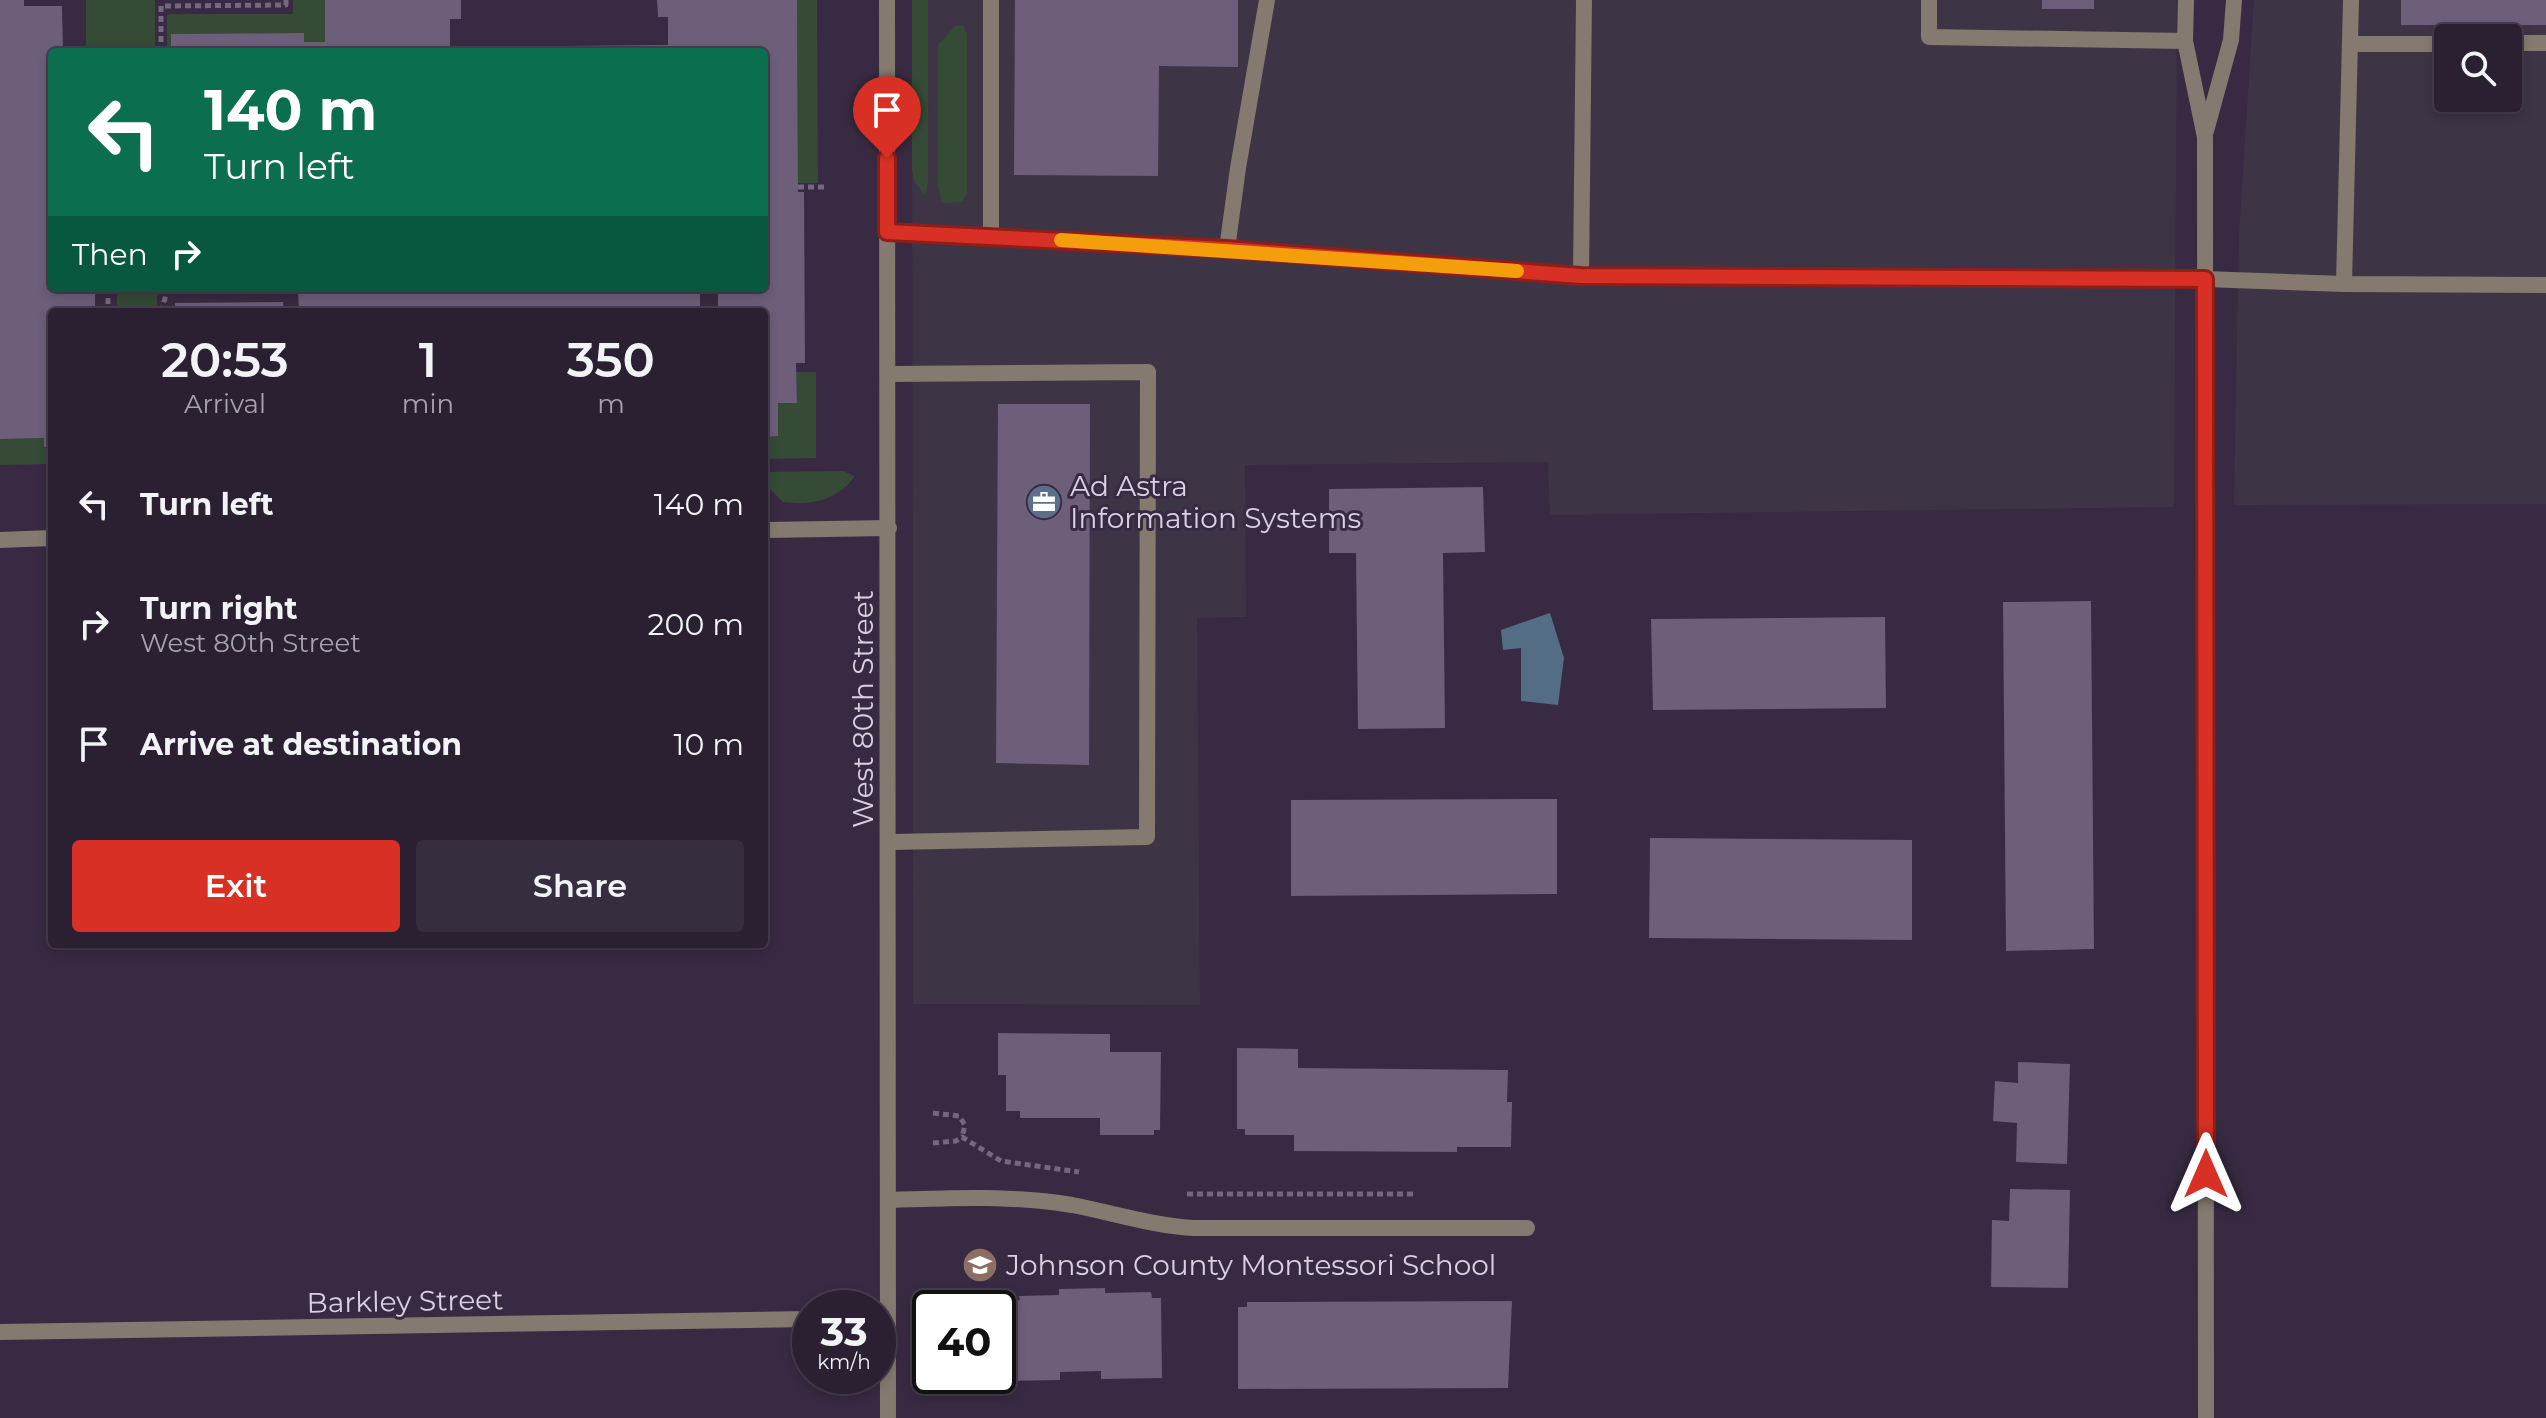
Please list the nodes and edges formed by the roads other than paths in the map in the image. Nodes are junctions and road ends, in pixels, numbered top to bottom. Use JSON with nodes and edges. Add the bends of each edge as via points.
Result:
{"nodes":[{"id":1,"x":887,"y":0,"type":"edge"},
{"id":2,"x":991,"y":0,"type":"edge"},
{"id":3,"x":1267,"y":0,"type":"edge"},
{"id":4,"x":1584,"y":0,"type":"edge"},
{"id":5,"x":1929,"y":0,"type":"edge"},
{"id":6,"x":2186,"y":0,"type":"edge"},
{"id":7,"x":2234,"y":0,"type":"edge"},
{"id":8,"x":2351,"y":0,"type":"edge"},
{"id":9,"x":2185,"y":41,"type":"junction"},
{"id":10,"x":2522,"y":43,"type":"edge"},
{"id":11,"x":2546,"y":43,"type":"edge"},
{"id":12,"x":2350,"y":44,"type":"junction"},
{"id":13,"x":2434,"y":44,"type":"edge"},
{"id":14,"x":2205,"y":137,"type":"junction"},
{"id":15,"x":887,"y":232,"type":"junction"},
{"id":16,"x":991,"y":235,"type":"junction"},
{"id":17,"x":1227,"y":249,"type":"junction"},
{"id":18,"x":1581,"y":276,"type":"junction"},
{"id":19,"x":2205,"y":279,"type":"junction"},
{"id":20,"x":2344,"y":284,"type":"junction"},
{"id":21,"x":2546,"y":285,"type":"edge"},
{"id":22,"x":888,"y":374,"type":"junction"},
{"id":23,"x":889,"y":528,"type":"junction"},
{"id":24,"x":768,"y":530,"type":"edge"},
{"id":25,"x":48,"y":538,"type":"edge"},
{"id":26,"x":0,"y":540,"type":"edge"},
{"id":27,"x":889,"y":842,"type":"junction"},
{"id":28,"x":888,"y":1200,"type":"junction"},
{"id":29,"x":1527,"y":1228,"type":"dead end"},
{"id":30,"x":884,"y":1290,"type":"edge"},
{"id":31,"x":792,"y":1319,"type":"edge"},
{"id":32,"x":0,"y":1332,"type":"edge"},
{"id":33,"x":887,"y":1394,"type":"edge"},
{"id":34,"x":888,"y":1418,"type":"edge"},
{"id":35,"x":2206,"y":1418,"type":"edge"}],
"edges":[{"from":1,"to":15,"type":"street","name":"West 80th Street"},
{"from":2,"to":16,"type":"street"},
{"from":3,"to":17,"type":"street"},
{"from":4,"to":18,"type":"street"},
{"from":5,"to":9,"type":"street","via":[[1929,37]]},
{"from":6,"to":9,"type":"street"},
{"from":7,"to":14,"type":"street","via":[[2231,40]]},
{"from":8,"to":12,"type":"street"},
{"from":9,"to":14,"type":"street"},
{"from":10,"to":11,"type":"street"},
{"from":12,"to":13,"type":"street"},
{"from":12,"to":20,"type":"street"},
{"from":14,"to":19,"type":"street"},
{"from":15,"to":16,"type":"street"},
{"from":15,"to":22,"type":"street","name":"West 80th Street"},
{"from":16,"to":17,"type":"street"},
{"from":17,"to":18,"type":"street"},
{"from":18,"to":19,"type":"street"},
{"from":19,"to":20,"type":"street"},
{"from":19,"to":35,"type":"street"},
{"from":20,"to":21,"type":"street"},
{"from":22,"to":23,"type":"street","name":"West 80th Street"},
{"from":22,"to":27,"type":"street","via":[[1148,372],[1147,837]]},
{"from":23,"to":24,"type":"street"},
{"from":23,"to":27,"type":"street","name":"West 80th Street"},
{"from":25,"to":26,"type":"street"},
{"from":27,"to":28,"type":"street","name":"West 80th Street"},
{"from":28,"to":29,"type":"street","via":[[1022,1200],[1193,1228]]},
{"from":28,"to":30,"type":"street","name":"West 80th Street"},
{"from":31,"to":32,"type":"street","name":"Barkley Street"},
{"from":33,"to":34,"type":"street","name":"West 80th Street"}]}
